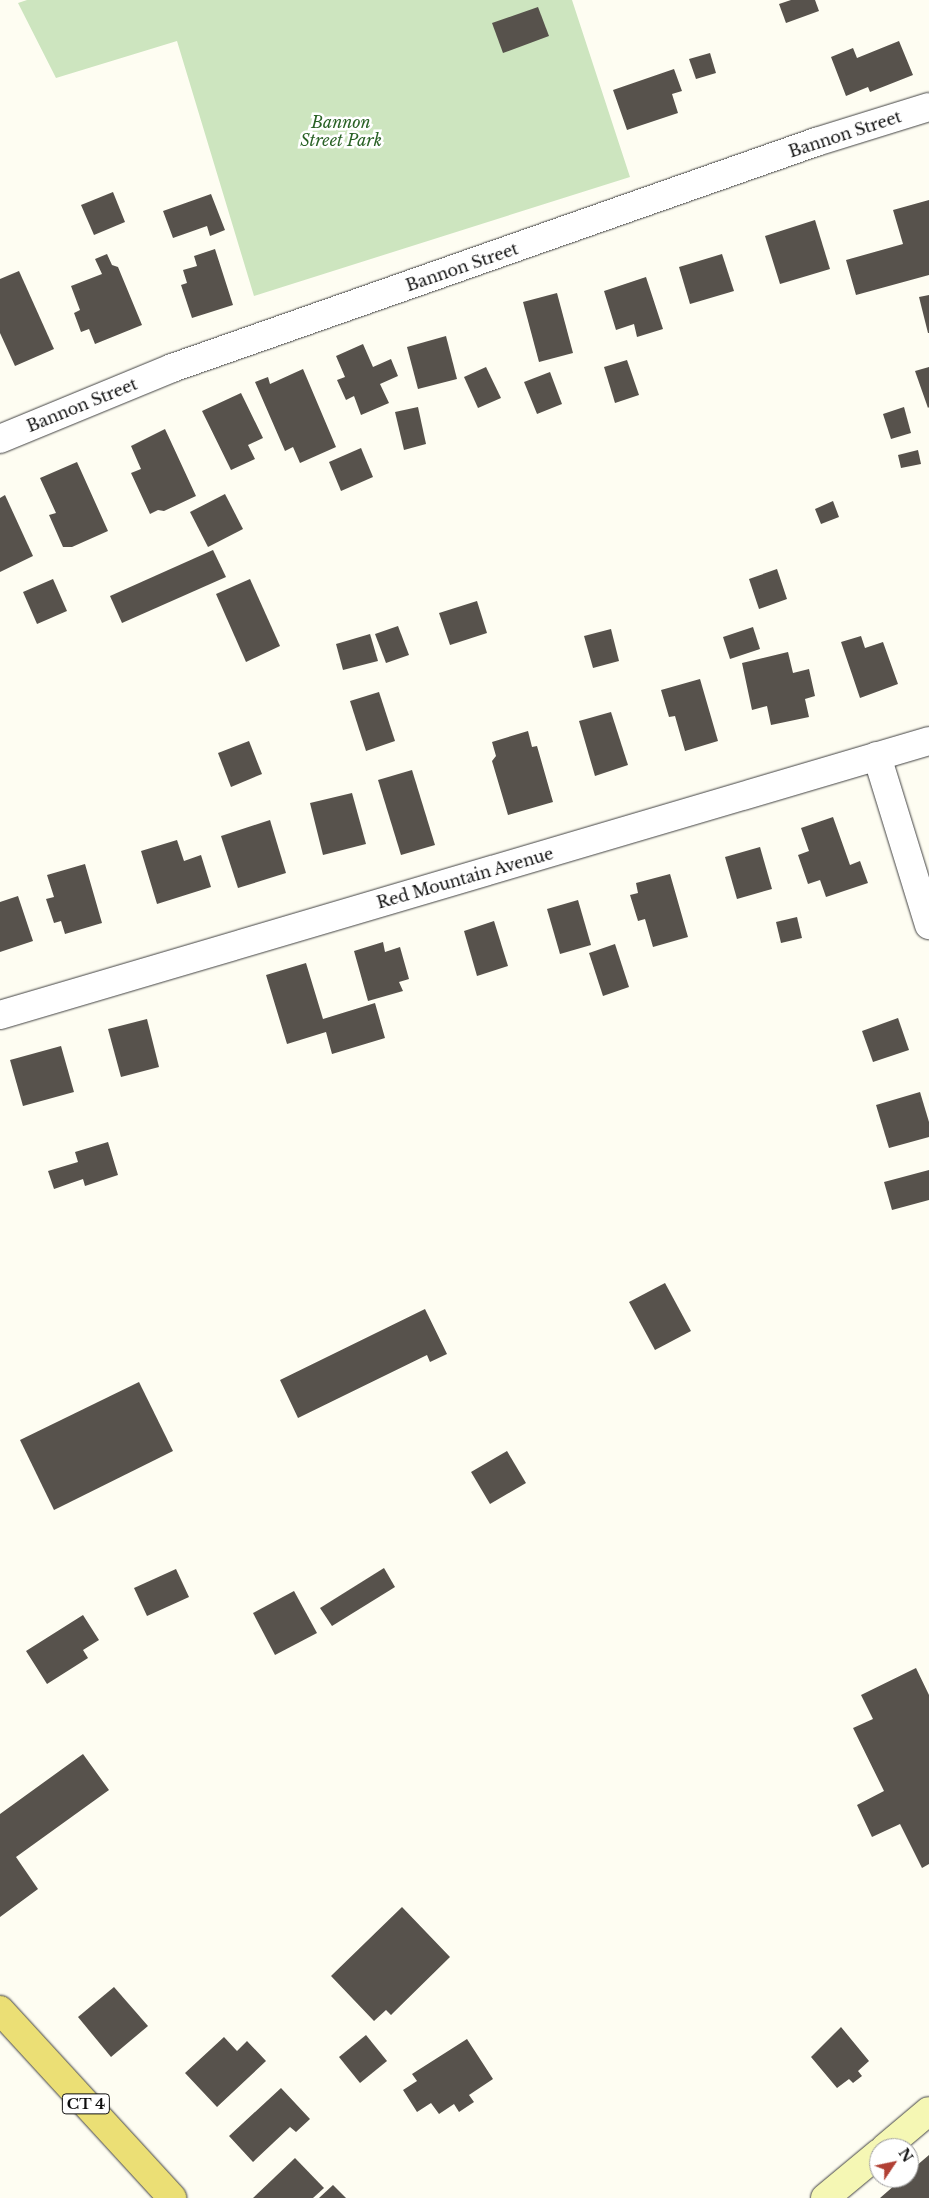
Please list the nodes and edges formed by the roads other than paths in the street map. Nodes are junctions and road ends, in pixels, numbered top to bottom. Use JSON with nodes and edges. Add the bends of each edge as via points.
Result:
{"nodes":[{"id":1,"x":929,"y":107,"type":"edge"},
{"id":2,"x":0,"y":439,"type":"edge"},
{"id":3,"x":929,"y":740,"type":"edge"},
{"id":4,"x":877,"y":756,"type":"junction"},
{"id":5,"x":929,"y":925,"type":"edge"},
{"id":6,"x":0,"y":1015,"type":"edge"},
{"id":7,"x":0,"y":2010,"type":"edge"},
{"id":8,"x":929,"y":2111,"type":"edge"},
{"id":9,"x":897,"y":2138,"type":"edge"},
{"id":10,"x":869,"y":2161,"type":"edge"},
{"id":11,"x":172,"y":2198,"type":"edge"},
{"id":12,"x":825,"y":2198,"type":"edge"}],
"edges":[{"from":1,"to":2,"type":"street","name":"Bannon Street","via":[[816,142],[172,368]]},
{"from":3,"to":4,"type":"street","name":"Red Mountain Avenue"},
{"from":4,"to":5,"type":"street"},
{"from":4,"to":6,"type":"street","name":"Red Mountain Avenue"},
{"from":7,"to":11,"type":"main road","number":"CT 4"},
{"from":8,"to":9,"type":"main road"},
{"from":10,"to":12,"type":"main road"}]}
